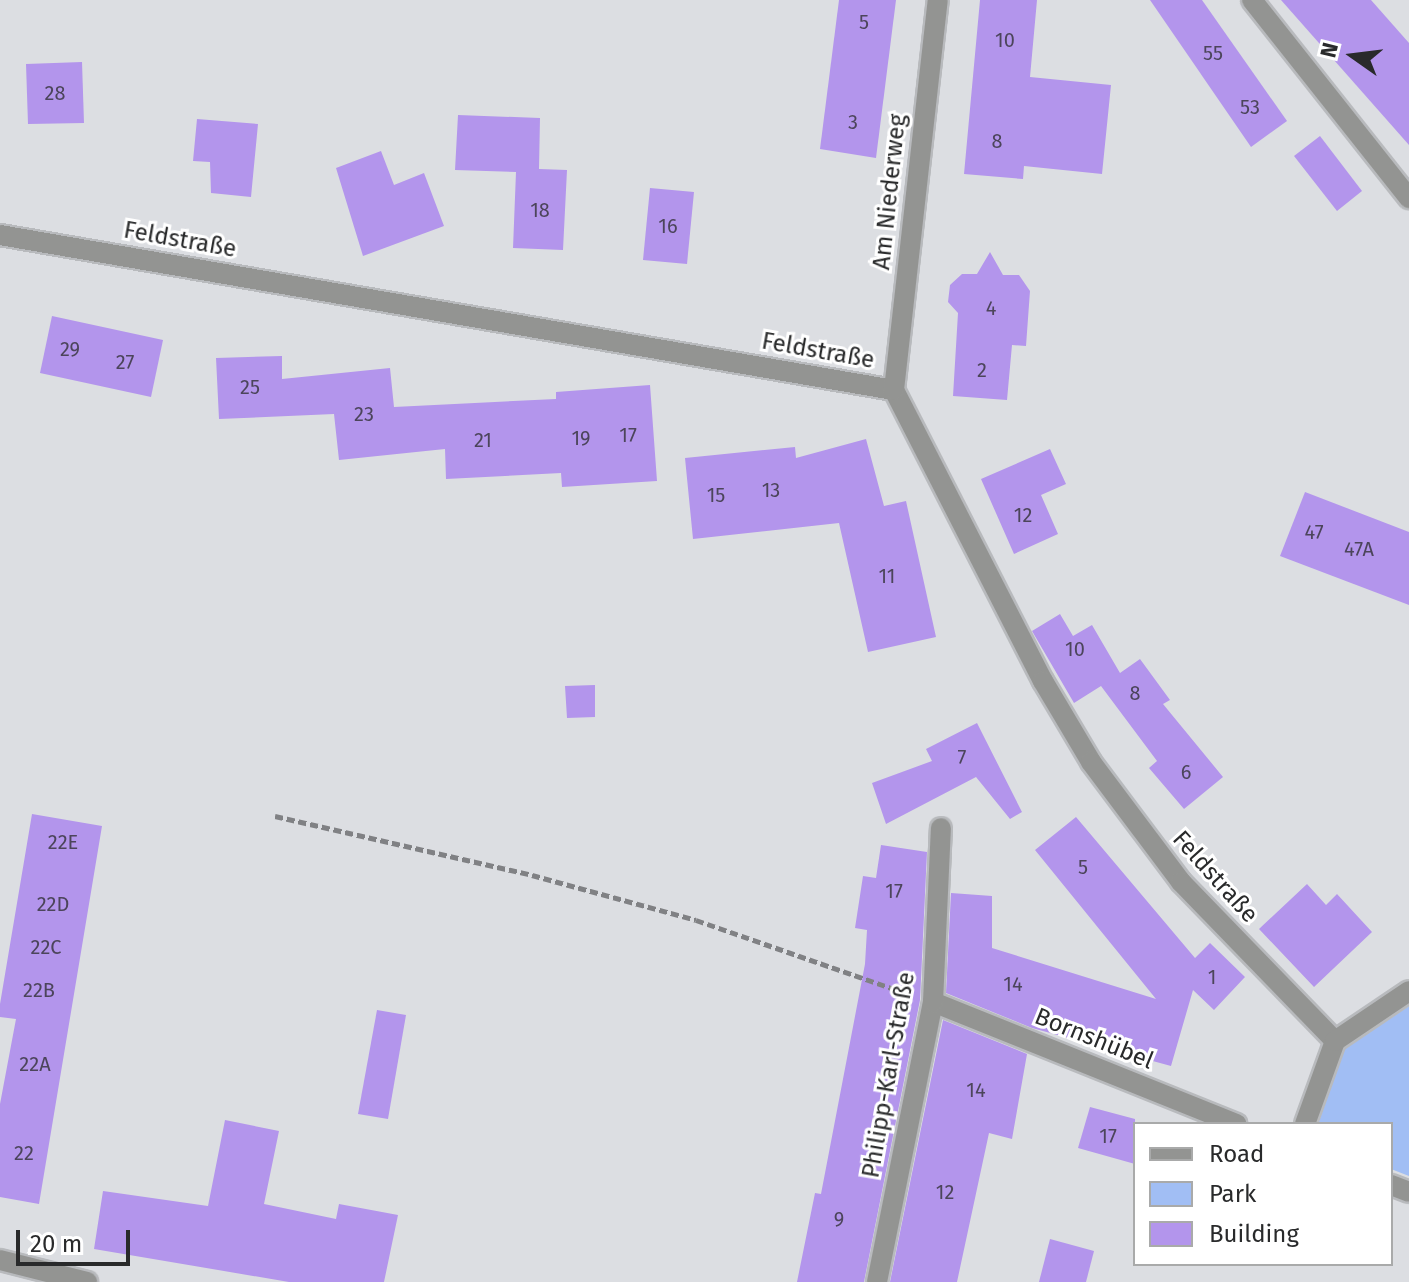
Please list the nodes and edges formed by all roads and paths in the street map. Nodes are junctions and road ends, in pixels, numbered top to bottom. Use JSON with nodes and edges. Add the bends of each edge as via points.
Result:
{"nodes":[{"id":1,"x":938,"y":0,"type":"edge"},
{"id":2,"x":1252,"y":0,"type":"edge"},
{"id":3,"x":1409,"y":198,"type":"edge"},
{"id":4,"x":0,"y":235,"type":"edge"},
{"id":5,"x":894,"y":390,"type":"junction"},
{"id":6,"x":275,"y":816,"type":"dead end"},
{"id":7,"x":941,"y":828,"type":"dead end"},
{"id":8,"x":1409,"y":991,"type":"edge"},
{"id":9,"x":933,"y":1002,"type":"junction"},
{"id":10,"x":1335,"y":1041,"type":"junction"},
{"id":11,"x":1231,"y":1122,"type":"edge"},
{"id":12,"x":1306,"y":1122,"type":"edge"},
{"id":13,"x":0,"y":1260,"type":"edge"},
{"id":14,"x":87,"y":1282,"type":"edge"},
{"id":15,"x":877,"y":1282,"type":"edge"}],
"edges":[{"from":1,"to":5,"type":"street","name":"Am Niederweg"},
{"from":2,"to":3,"type":"street"},
{"from":4,"to":5,"type":"street","name":"Feldstraße"},
{"from":5,"to":10,"type":"street","name":"Feldstraße","via":[[1043,681],[1091,762],[1181,882]]},
{"from":6,"to":9,"type":"path","via":[[532,875],[696,920]]},
{"from":7,"to":9,"type":"street","name":"Philipp-Karl-Straße"},
{"from":8,"to":10,"type":"street"},
{"from":9,"to":11,"type":"street","name":"Bornshübel"},
{"from":9,"to":15,"type":"street","name":"Philipp-Karl-Straße"},
{"from":10,"to":12,"type":"street"},
{"from":13,"to":14,"type":"street"}]}
